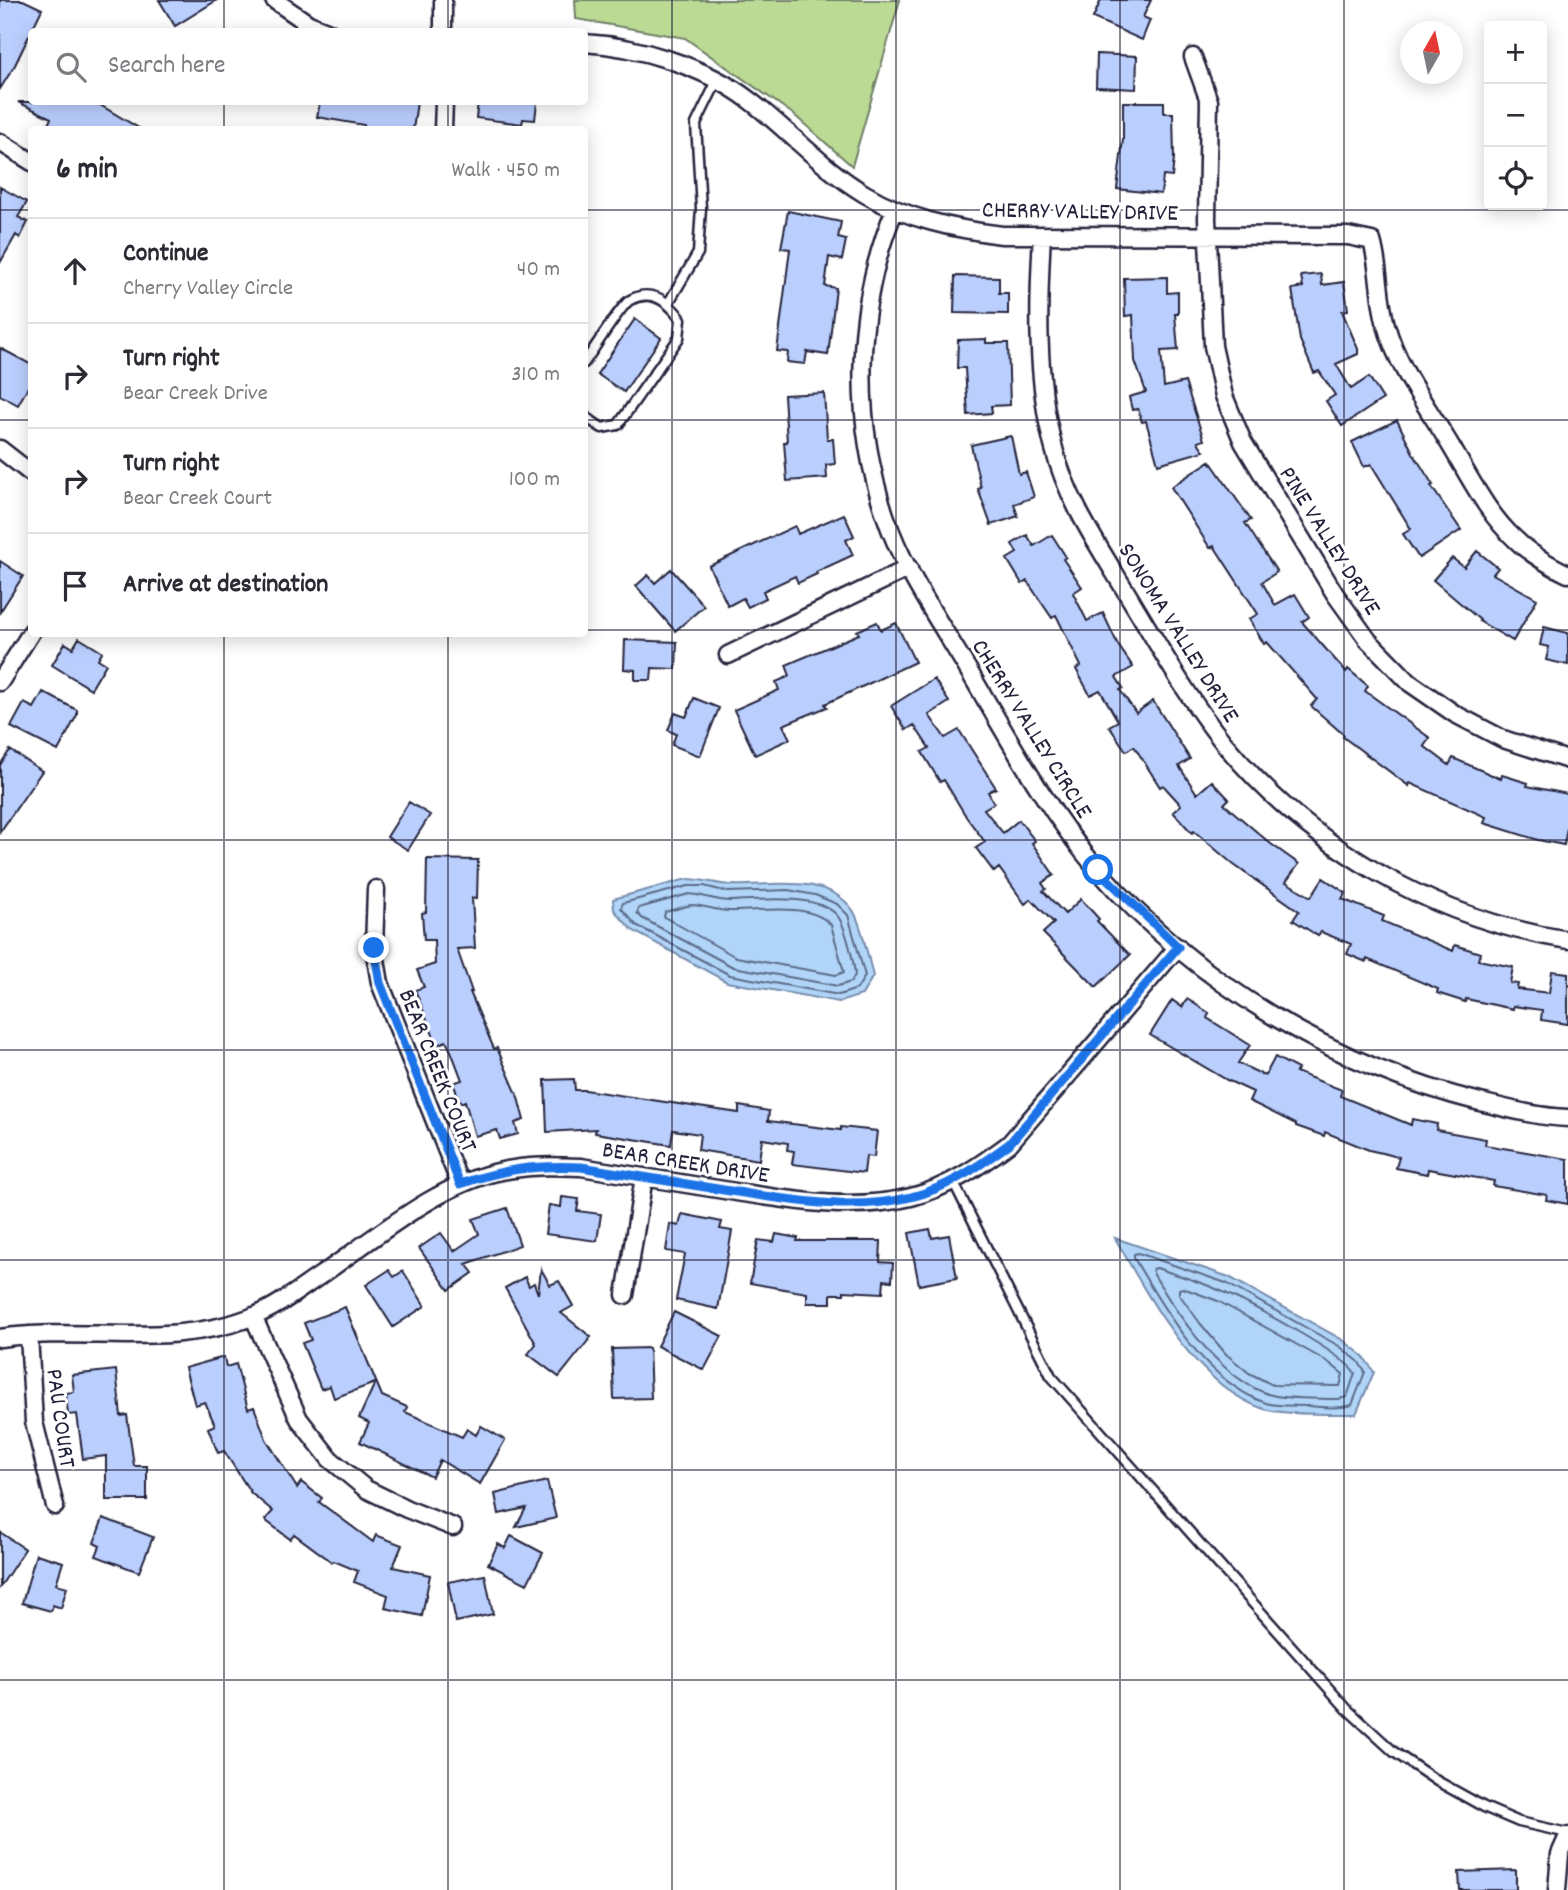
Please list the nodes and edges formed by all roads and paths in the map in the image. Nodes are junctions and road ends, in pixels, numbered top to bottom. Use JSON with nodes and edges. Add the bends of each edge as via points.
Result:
{"nodes":[{"id":1,"x":274,"y":0,"type":"edge"},
{"id":2,"x":443,"y":0,"type":"edge"},
{"id":3,"x":319,"y":28,"type":"edge"},
{"id":4,"x":443,"y":28,"type":"edge"},
{"id":5,"x":588,"y":43,"type":"edge"},
{"id":6,"x":1193,"y":57,"type":"dead end"},
{"id":7,"x":717,"y":81,"type":"junction"},
{"id":8,"x":444,"y":105,"type":"edge"},
{"id":9,"x":443,"y":126,"type":"edge"},
{"id":10,"x":0,"y":142,"type":"edge"},
{"id":11,"x":28,"y":160,"type":"edge"},
{"id":12,"x":895,"y":209,"type":"junction"},
{"id":13,"x":1042,"y":235,"type":"junction"},
{"id":14,"x":1207,"y":235,"type":"junction"},
{"id":15,"x":669,"y":302,"type":"junction"},
{"id":16,"x":588,"y":357,"type":"edge"},
{"id":17,"x":588,"y":419,"type":"edge"},
{"id":18,"x":0,"y":449,"type":"edge"},
{"id":19,"x":28,"y":471,"type":"edge"},
{"id":20,"x":909,"y":568,"type":"junction"},
{"id":21,"x":1568,"y":574,"type":"edge"},
{"id":22,"x":28,"y":636,"type":"edge"},
{"id":23,"x":728,"y":655,"type":"dead end"},
{"id":24,"x":5,"y":662,"type":"edge"},
{"id":25,"x":0,"y":682,"type":"edge"},
{"id":26,"x":1568,"y":760,"type":"edge"},
{"id":27,"x":376,"y":889,"type":"dead end"},
{"id":28,"x":1568,"y":940,"type":"edge"},
{"id":29,"x":1178,"y":947,"type":"junction"},
{"id":30,"x":1568,"y":1118,"type":"edge"},
{"id":31,"x":644,"y":1177,"type":"junction"},
{"id":32,"x":953,"y":1181,"type":"junction"},
{"id":33,"x":460,"y":1184,"type":"junction"},
{"id":34,"x":625,"y":1295,"type":"dead end"},
{"id":35,"x":253,"y":1317,"type":"junction"},
{"id":36,"x":29,"y":1335,"type":"junction"},
{"id":37,"x":0,"y":1338,"type":"edge"},
{"id":38,"x":55,"y":1506,"type":"dead end"},
{"id":39,"x":453,"y":1527,"type":"dead end"},
{"id":40,"x":1568,"y":1835,"type":"edge"},
{"id":41,"x":1557,"y":1890,"type":"edge"}],
"edges":[{"from":1,"to":3,"type":"street"},
{"from":2,"to":4,"type":"street"},
{"from":5,"to":7,"type":"street","name":"CHERRY VALLEY DRIVE","via":[[615,44],[669,59]]},
{"from":6,"to":14,"type":"street","name":"PINE VALLEY DRIVE","via":[[1209,101]]},
{"from":7,"to":12,"type":"street","name":"CHERRY VALLEY DRIVE","via":[[748,99],[829,171]]},
{"from":7,"to":15,"type":"lane","via":[[696,124],[701,208],[698,253]]},
{"from":8,"to":9,"type":"street"},
{"from":10,"to":11,"type":"street"},
{"from":12,"to":13,"type":"street","name":"CHERRY VALLEY DRIVE","via":[[962,230]]},
{"from":12,"to":20,"type":"street","name":"CHERRY VALLEY CIRCLE","via":[[881,243],[870,292],[863,341],[863,402],[885,517]]},
{"from":13,"to":14,"type":"street","name":"CHERRY VALLEY DRIVE"},
{"from":13,"to":28,"type":"street","name":"SONOMA VALLEY DRIVE","via":[[1044,405],[1054,449],[1075,504],[1188,694],[1222,741],[1260,784],[1318,835],[1369,869],[1477,918]]},
{"from":14,"to":21,"type":"street","via":[[1348,236],[1372,241],[1386,327],[1401,363],[1483,500],[1513,538]]},
{"from":14,"to":26,"type":"street","name":"PINE VALLEY DRIVE","via":[[1213,346],[1224,396],[1243,442],[1335,594],[1368,640],[1410,683],[1503,739]]},
{"from":15,"to":16,"type":"lane","via":[[647,295],[628,300]]},
{"from":15,"to":17,"type":"lane","via":[[681,319],[679,338],[618,425],[602,428]]},
{"from":18,"to":19,"type":"street"},
{"from":20,"to":23,"type":"street"},
{"from":20,"to":29,"type":"street","name":"CHERRY VALLEY CIRCLE","via":[[1046,799],[1098,870]]},
{"from":22,"to":24,"type":"street"},
{"from":24,"to":25,"type":"street"},
{"from":27,"to":33,"type":"street","name":"BEAR CREEK COURT","via":[[374,948],[380,983]]},
{"from":29,"to":30,"type":"street","name":"CHERRY VALLEY CIRCLE","via":[[1278,1020],[1373,1067],[1444,1093]]},
{"from":29,"to":32,"type":"street","name":"BEAR CREEK DRIVE","via":[[1009,1144]]},
{"from":31,"to":32,"type":"street","name":"BEAR CREEK DRIVE","via":[[823,1204],[869,1205],[912,1197]]},
{"from":31,"to":33,"type":"street","name":"BEAR CREEK DRIVE","via":[[540,1166],[500,1171]]},
{"from":31,"to":34,"type":"street"},
{"from":32,"to":40,"type":"lane","via":[[1051,1376],[1347,1709],[1394,1752],[1472,1801],[1519,1822]]},
{"from":33,"to":35,"type":"street","name":"BEAR CREEK DRIVE"},
{"from":35,"to":36,"type":"street","name":"BEAR CREEK DRIVE","via":[[201,1332],[164,1336]]},
{"from":35,"to":39,"type":"street","via":[[299,1419],[330,1459],[366,1489]]},
{"from":36,"to":37,"type":"street","name":"BEAR CREEK DRIVE"},
{"from":36,"to":38,"type":"street","name":"PAU COURT","via":[[34,1422]]},
{"from":40,"to":41,"type":"street","via":[[1560,1854]]}]}
